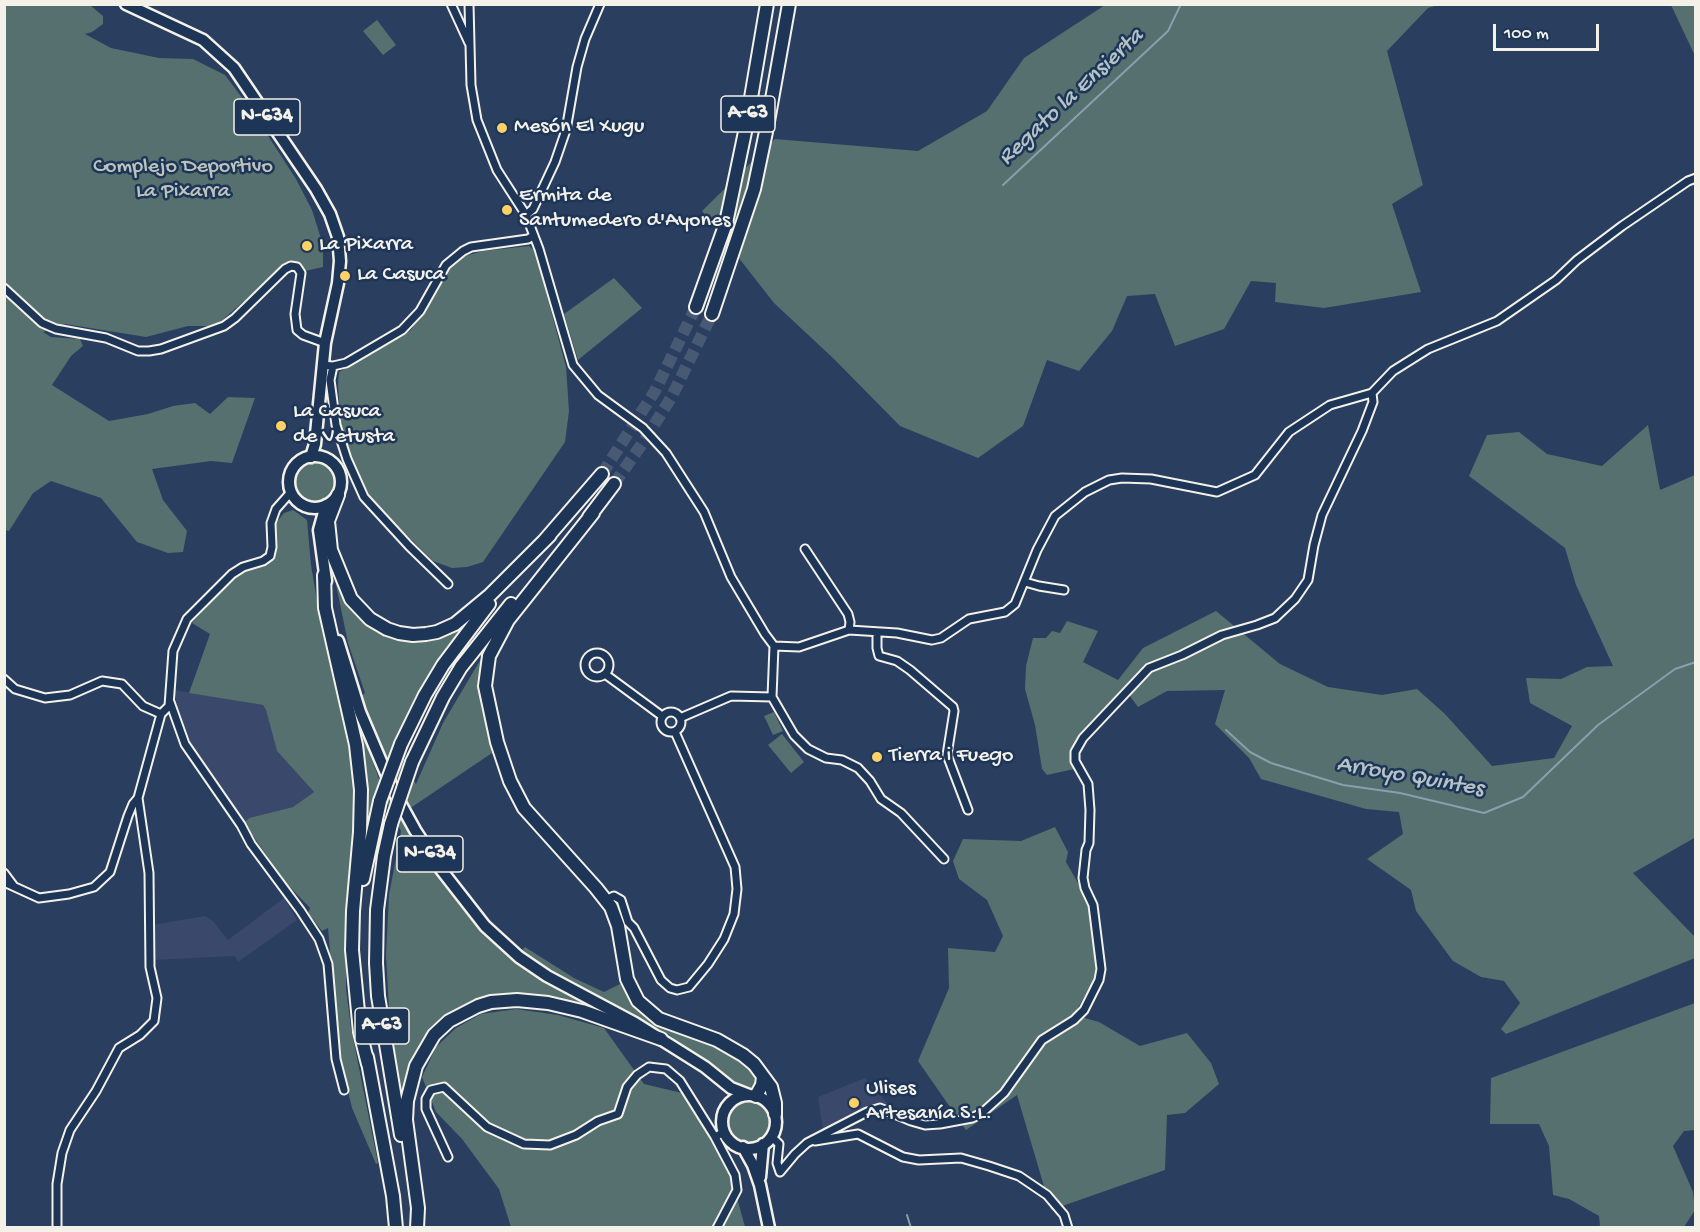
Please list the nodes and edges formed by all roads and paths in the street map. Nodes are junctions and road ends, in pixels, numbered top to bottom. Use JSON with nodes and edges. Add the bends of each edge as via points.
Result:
{"nodes":[{"id":1,"x":126,"y":4,"type":"edge"},
{"id":2,"x":451,"y":4,"type":"edge"},
{"id":3,"x":469,"y":4,"type":"edge"},
{"id":4,"x":600,"y":4,"type":"edge"},
{"id":5,"x":767,"y":4,"type":"edge"},
{"id":6,"x":789,"y":4,"type":"edge"},
{"id":7,"x":471,"y":47,"type":"junction"},
{"id":8,"x":1695,"y":178,"type":"edge"},
{"id":9,"x":526,"y":215,"type":"junction"},
{"id":10,"x":533,"y":236,"type":"junction"},
{"id":11,"x":4,"y":288,"type":"edge"},
{"id":12,"x":696,"y":307,"type":"tunnel mouth"},
{"id":13,"x":712,"y":314,"type":"tunnel mouth"},
{"id":14,"x":325,"y":343,"type":"junction"},
{"id":15,"x":328,"y":365,"type":"junction"},
{"id":16,"x":1372,"y":393,"type":"junction"},
{"id":17,"x":317,"y":428,"type":"junction"},
{"id":18,"x":310,"y":457,"type":"junction"},
{"id":19,"x":326,"y":459,"type":"junction"},
{"id":20,"x":602,"y":474,"type":"tunnel mouth"},
{"id":21,"x":614,"y":484,"type":"tunnel mouth"},
{"id":22,"x":291,"y":492,"type":"junction"},
{"id":23,"x":338,"y":495,"type":"junction"},
{"id":24,"x":304,"y":505,"type":"junction"},
{"id":25,"x":326,"y":505,"type":"junction"},
{"id":26,"x":593,"y":513,"type":"junction"},
{"id":27,"x":319,"y":530,"type":"junction"},
{"id":28,"x":550,"y":535,"type":"junction"},
{"id":29,"x":806,"y":549,"type":"dead end"},
{"id":30,"x":324,"y":575,"type":"junction"},
{"id":31,"x":1025,"y":582,"type":"junction"},
{"id":32,"x":448,"y":584,"type":"dead end"},
{"id":33,"x":1064,"y":590,"type":"dead end"},
{"id":34,"x":849,"y":630,"type":"junction"},
{"id":35,"x":877,"y":632,"type":"junction"},
{"id":36,"x":774,"y":646,"type":"junction"},
{"id":37,"x":605,"y":674,"type":"dead end"},
{"id":38,"x":4,"y":679,"type":"edge"},
{"id":39,"x":772,"y":697,"type":"junction"},
{"id":40,"x":170,"y":702,"type":"junction"},
{"id":41,"x":161,"y":714,"type":"junction"},
{"id":42,"x":662,"y":716,"type":"junction"},
{"id":43,"x":680,"y":718,"type":"junction"},
{"id":44,"x":675,"y":732,"type":"junction"},
{"id":45,"x":138,"y":798,"type":"junction"},
{"id":46,"x":968,"y":810,"type":"dead end"},
{"id":47,"x":944,"y":859,"type":"dead end"},
{"id":48,"x":4,"y":873,"type":"edge"},
{"id":49,"x":4,"y":882,"type":"edge"},
{"id":50,"x":13,"y":885,"type":"junction"},
{"id":51,"x":606,"y":900,"type":"junction"},
{"id":52,"x":661,"y":1039,"type":"junction"},
{"id":53,"x":368,"y":1064,"type":"junction"},
{"id":54,"x":713,"y":1075,"type":"junction"},
{"id":55,"x":763,"y":1077,"type":"junction"},
{"id":56,"x":344,"y":1090,"type":"dead end"},
{"id":57,"x":753,"y":1095,"type":"junction"},
{"id":58,"x":727,"y":1108,"type":"junction"},
{"id":59,"x":775,"y":1114,"type":"junction"},
{"id":60,"x":720,"y":1135,"type":"junction"},
{"id":61,"x":772,"y":1137,"type":"junction"},
{"id":62,"x":807,"y":1143,"type":"junction"},
{"id":63,"x":763,"y":1144,"type":"junction"},
{"id":64,"x":743,"y":1147,"type":"junction"},
{"id":65,"x":448,"y":1157,"type":"dead end"},
{"id":66,"x":760,"y":1185,"type":"junction"},
{"id":67,"x":57,"y":1227,"type":"edge"},
{"id":68,"x":396,"y":1227,"type":"edge"},
{"id":69,"x":417,"y":1227,"type":"edge"},
{"id":70,"x":717,"y":1227,"type":"edge"},
{"id":71,"x":769,"y":1227,"type":"edge"},
{"id":72,"x":1068,"y":1227,"type":"edge"}],
"edges":[{"from":1,"to":14,"type":"highway","number":"N-634","via":[[203,40],[234,68],[330,213],[340,261]]},
{"from":2,"to":7,"type":"street"},
{"from":3,"to":7,"type":"street"},
{"from":4,"to":9,"type":"street","via":[[577,67],[566,130],[555,162],[533,209]]},
{"from":5,"to":12,"type":"highway","number":"A-63","via":[[726,223]]},
{"from":6,"to":13,"type":"highway","number":"A-63","via":[[754,189]]},
{"from":7,"to":9,"type":"street","via":[[471,86],[477,120],[497,170]]},
{"from":8,"to":16,"type":"street","via":[[1622,226],[1556,280],[1497,321],[1428,349],[1394,371]]},
{"from":9,"to":10,"type":"street"},
{"from":10,"to":15,"type":"street","via":[[471,247],[455,256],[420,311],[402,330],[346,363]]},
{"from":10,"to":36,"type":"street","via":[[573,365],[598,395],[643,428],[666,453],[704,512],[731,578]]},
{"from":11,"to":14,"type":"street","via":[[42,323],[149,351],[224,326],[285,269],[297,267],[301,273],[295,314],[297,330]]},
{"from":14,"to":15,"type":"highway","number":"N-634"},
{"from":15,"to":17,"type":"highway","number":"N-634"},
{"from":15,"to":32,"type":"street","via":[[336,425],[364,497]]},
{"from":16,"to":31,"type":"street","via":[[1330,405],[1289,432],[1255,475],[1217,492],[1151,479],[1122,478],[1085,492],[1055,516]]},
{"from":16,"to":62,"type":"street","via":[[1373,402],[1362,430],[1322,515],[1308,580],[1295,599],[1275,618],[1222,635],[1149,668],[1083,738],[1076,752],[1075,761],[1088,784],[1089,843],[1083,878],[1093,905],[1101,969],[1083,1010],[1042,1040],[1004,1093],[982,1113],[925,1125],[880,1108]]},
{"from":17,"to":18,"type":"highway","number":"N-634"},
{"from":17,"to":19,"type":"highway","number":"N-634"},
{"from":18,"to":19,"type":"highway"},
{"from":18,"to":22,"type":"highway","via":[[300,461],[291,472]]},
{"from":19,"to":23,"type":"highway","number":"N-634","via":[[340,475]]},
{"from":20,"to":28,"type":"highway","number":"A-63"},
{"from":21,"to":26,"type":"highway","number":"A-63"},
{"from":22,"to":24,"type":"highway","number":"N-634"},
{"from":22,"to":40,"type":"street","via":[[276,509],[271,523],[270,556],[232,574],[187,619],[173,651]]},
{"from":23,"to":25,"type":"highway"},
{"from":23,"to":28,"type":"highway","via":[[328,521],[330,540],[351,599],[370,619],[399,633],[426,634],[455,624]]},
{"from":24,"to":25,"type":"highway"},
{"from":24,"to":27,"type":"highway","number":"N-634"},
{"from":25,"to":27,"type":"highway","number":"N-634"},
{"from":26,"to":51,"type":"highway","via":[[508,620],[489,656],[485,686],[497,742],[524,808]]},
{"from":26,"to":69,"type":"highway","number":"A-63","bridge":true,"via":[[479,642],[443,697],[412,762],[391,824],[377,910],[377,985]]},
{"from":27,"to":30,"type":"highway","number":"N-634"},
{"from":28,"to":53,"type":"highway","number":"A-63","bridge":true,"via":[[491,601],[425,695],[380,801],[358,916],[358,984]]},
{"from":29,"to":34,"type":"street","via":[[848,614]]},
{"from":30,"to":52,"type":"highway","number":"N-634","via":[[345,667],[376,753],[404,812],[450,883],[485,926],[532,966]]},
{"from":30,"to":53,"type":"highway","via":[[325,608],[360,778],[352,950],[360,1032]]},
{"from":31,"to":33,"type":"street"},
{"from":31,"to":35,"type":"street","via":[[1015,604],[1005,612],[969,619],[942,638]]},
{"from":34,"to":35,"type":"street"},
{"from":34,"to":36,"type":"street","via":[[799,647]]},
{"from":35,"to":46,"type":"street","via":[[879,656],[897,661],[953,707],[947,755]]},
{"from":36,"to":39,"type":"street"},
{"from":37,"to":42,"type":"street"},
{"from":38,"to":41,"type":"street","via":[[15,689],[45,698],[70,695],[102,681],[122,684],[143,706]]},
{"from":39,"to":43,"type":"street","via":[[731,696]]},
{"from":39,"to":47,"type":"street","via":[[794,735],[808,749],[858,768],[881,799],[901,813]]},
{"from":40,"to":41,"type":"street"},
{"from":40,"to":56,"type":"street","via":[[185,744],[319,939],[328,964],[336,1059]]},
{"from":41,"to":45,"type":"street"},
{"from":42,"to":43,"type":"street","via":[[670,712]]},
{"from":42,"to":44,"type":"street","via":[[663,729]]},
{"from":43,"to":44,"type":"street","via":[[681,725]]},
{"from":44,"to":51,"type":"street","via":[[735,867],[734,914],[724,939],[689,987],[670,988],[661,980],[628,922],[621,900],[614,896]]},
{"from":45,"to":50,"type":"street","via":[[110,872],[94,887],[39,898]]},
{"from":45,"to":67,"type":"street","via":[[149,873],[150,968],[157,998],[154,1021],[119,1048],[70,1130],[57,1184]]},
{"from":48,"to":50,"type":"street"},
{"from":49,"to":50,"type":"street"},
{"from":51,"to":55,"type":"highway","via":[[615,915],[627,980],[638,1001],[666,1023],[737,1050]]},
{"from":52,"to":54,"type":"highway","number":"N-634"},
{"from":52,"to":69,"type":"highway","via":[[582,1011],[517,1000],[478,1006],[449,1021],[434,1035],[416,1066],[407,1101]]},
{"from":53,"to":68,"type":"highway","number":"A-63"},
{"from":54,"to":57,"type":"highway","number":"N-634","via":[[731,1088]]},
{"from":54,"to":58,"type":"highway","number":"N-634"},
{"from":55,"to":57,"type":"highway","via":[[762,1085]]},
{"from":55,"to":59,"type":"highway","via":[[771,1087]]},
{"from":57,"to":58,"type":"highway","via":[[740,1096]]},
{"from":57,"to":59,"type":"highway","number":"N-634","via":[[765,1099]]},
{"from":58,"to":60,"type":"highway","number":"N-634"},
{"from":59,"to":61,"type":"highway"},
{"from":60,"to":64,"type":"highway"},
{"from":60,"to":65,"type":"street","via":[[680,1081],[666,1069],[649,1067],[627,1087],[618,1114],[550,1144],[524,1144],[487,1127],[444,1087],[431,1090],[426,1109]]},
{"from":60,"to":70,"type":"street","via":[[737,1190]]},
{"from":61,"to":62,"type":"street","via":[[780,1144],[780,1172]]},
{"from":61,"to":63,"type":"highway"},
{"from":62,"to":72,"type":"street","via":[[858,1134],[903,1157],[961,1158],[989,1166],[1019,1176],[1047,1195],[1064,1215]]},
{"from":63,"to":64,"type":"highway"},
{"from":63,"to":66,"type":"highway"},
{"from":64,"to":66,"type":"highway"},
{"from":66,"to":71,"type":"highway"}]}
